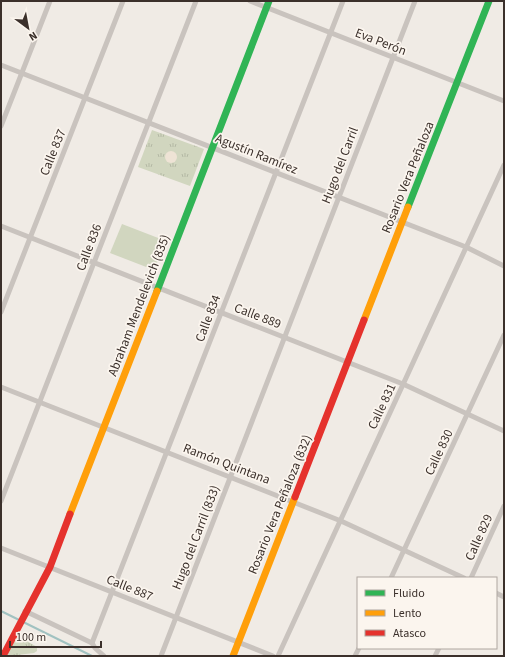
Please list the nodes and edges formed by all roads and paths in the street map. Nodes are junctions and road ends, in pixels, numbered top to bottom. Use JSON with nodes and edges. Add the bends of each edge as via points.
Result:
{"nodes":[{"id":1,"x":50,"y":1,"type":"edge"},
{"id":2,"x":123,"y":1,"type":"edge"},
{"id":3,"x":196,"y":1,"type":"edge"},
{"id":4,"x":250,"y":1,"type":"edge"},
{"id":5,"x":342,"y":1,"type":"edge"},
{"id":6,"x":415,"y":1,"type":"edge"},
{"id":7,"x":489,"y":1,"type":"edge"},
{"id":8,"x":267,"y":4,"type":"edge"},
{"id":9,"x":330,"y":34,"type":"junction"},
{"id":10,"x":393,"y":58,"type":"junction"},
{"id":11,"x":1,"y":65,"type":"edge"},
{"id":12,"x":21,"y":73,"type":"junction"},
{"id":13,"x":457,"y":82,"type":"junction"},
{"id":14,"x":86,"y":97,"type":"junction"},
{"id":15,"x":504,"y":101,"type":"edge"},
{"id":16,"x":148,"y":124,"type":"junction"},
{"id":17,"x":1,"y":126,"type":"edge"},
{"id":18,"x":212,"y":147,"type":"junction"},
{"id":19,"x":504,"y":165,"type":"edge"},
{"id":20,"x":275,"y":172,"type":"junction"},
{"id":21,"x":338,"y":197,"type":"junction"},
{"id":22,"x":402,"y":222,"type":"junction"},
{"id":23,"x":1,"y":226,"type":"edge"},
{"id":24,"x":30,"y":238,"type":"junction"},
{"id":25,"x":466,"y":247,"type":"junction"},
{"id":26,"x":94,"y":262,"type":"junction"},
{"id":27,"x":504,"y":266,"type":"edge"},
{"id":28,"x":158,"y":287,"type":"junction"},
{"id":29,"x":1,"y":312,"type":"edge"},
{"id":30,"x":221,"y":312,"type":"junction"},
{"id":31,"x":504,"y":335,"type":"edge"},
{"id":32,"x":284,"y":336,"type":"junction"},
{"id":33,"x":348,"y":362,"type":"junction"},
{"id":34,"x":403,"y":384,"type":"junction"},
{"id":35,"x":1,"y":387,"type":"edge"},
{"id":36,"x":40,"y":402,"type":"junction"},
{"id":37,"x":467,"y":415,"type":"junction"},
{"id":38,"x":104,"y":428,"type":"junction"},
{"id":39,"x":504,"y":431,"type":"edge"},
{"id":40,"x":166,"y":452,"type":"junction"},
{"id":41,"x":230,"y":476,"type":"junction"},
{"id":42,"x":1,"y":501,"type":"edge"},
{"id":43,"x":293,"y":502,"type":"junction"},
{"id":44,"x":504,"y":506,"type":"edge"},
{"id":45,"x":341,"y":521,"type":"junction"},
{"id":46,"x":1,"y":548,"type":"edge"},
{"id":47,"x":404,"y":550,"type":"junction"},
{"id":48,"x":50,"y":567,"type":"junction"},
{"id":49,"x":391,"y":577,"type":"edge"},
{"id":50,"x":462,"y":577,"type":"edge"},
{"id":51,"x":471,"y":577,"type":"edge"},
{"id":52,"x":112,"y":591,"type":"junction"},
{"id":53,"x":24,"y":612,"type":"junction"},
{"id":54,"x":175,"y":616,"type":"junction"},
{"id":55,"x":238,"y":642,"type":"junction"},
{"id":56,"x":92,"y":643,"type":"junction"},
{"id":57,"x":4,"y":656,"type":"edge"},
{"id":58,"x":104,"y":656,"type":"edge"},
{"id":59,"x":161,"y":656,"type":"edge"},
{"id":60,"x":233,"y":656,"type":"edge"},
{"id":61,"x":274,"y":656,"type":"edge"},
{"id":62,"x":278,"y":656,"type":"edge"}],
"edges":[{"from":1,"to":12,"type":"street"},
{"from":2,"to":14,"type":"street","name":"Calle 837"},
{"from":3,"to":16,"type":"street","name":"Calle 836"},
{"from":4,"to":8,"type":"street","name":"Eva Perón"},
{"from":5,"to":9,"type":"street","name":"Calle 834"},
{"from":6,"to":10,"type":"street","name":"Hugo del Carril"},
{"from":7,"to":13,"type":"street","name":"Rosario Vera Peñaloza"},
{"from":8,"to":9,"type":"street","name":"Eva Perón"},
{"from":8,"to":18,"type":"street","name":"Abraham Mendelevich (835)"},
{"from":9,"to":10,"type":"street","name":"Eva Perón"},
{"from":9,"to":20,"type":"street","name":"Calle 834"},
{"from":10,"to":13,"type":"street","name":"Eva Perón"},
{"from":10,"to":21,"type":"street","name":"Hugo del Carril"},
{"from":11,"to":12,"type":"street","name":"Agustín Ramírez"},
{"from":12,"to":14,"type":"street","name":"Agustín Ramírez"},
{"from":12,"to":17,"type":"street"},
{"from":13,"to":15,"type":"street","name":"Eva Perón"},
{"from":13,"to":22,"type":"street","name":"Rosario Vera Peñaloza"},
{"from":14,"to":16,"type":"street","name":"Agustín Ramírez"},
{"from":14,"to":24,"type":"street","name":"Calle 837"},
{"from":16,"to":18,"type":"street","name":"Agustín Ramírez"},
{"from":16,"to":26,"type":"street","name":"Calle 836"},
{"from":18,"to":20,"type":"street","name":"Agustín Ramírez"},
{"from":18,"to":28,"type":"street","name":"Abraham Mendelevich (835)"},
{"from":19,"to":25,"type":"street","name":"Calle 831"},
{"from":20,"to":21,"type":"street","name":"Agustín Ramírez"},
{"from":20,"to":30,"type":"street","name":"Calle 834"},
{"from":21,"to":22,"type":"street","name":"Agustín Ramírez"},
{"from":21,"to":32,"type":"street","name":"Hugo del Carril"},
{"from":22,"to":25,"type":"street","name":"Agustín Ramírez"},
{"from":22,"to":33,"type":"street","name":"Rosario Vera Peñaloza"},
{"from":23,"to":24,"type":"street","name":"Calle 889"},
{"from":24,"to":26,"type":"street","name":"Calle 889"},
{"from":24,"to":29,"type":"street","name":"Calle 837"},
{"from":25,"to":27,"type":"street","name":"Agustín Ramírez"},
{"from":25,"to":34,"type":"street","name":"Calle 831"},
{"from":26,"to":28,"type":"street","name":"Calle 889"},
{"from":26,"to":36,"type":"street","name":"Calle 836"},
{"from":28,"to":30,"type":"street","name":"Calle 889"},
{"from":28,"to":38,"type":"street","name":"Abraham Mendelevich (835)"},
{"from":30,"to":32,"type":"street","name":"Calle 889"},
{"from":30,"to":40,"type":"street","name":"Calle 834"},
{"from":31,"to":37,"type":"street","name":"Calle 830"},
{"from":32,"to":33,"type":"street","name":"Calle 889"},
{"from":32,"to":41,"type":"street","name":"Hugo del Carril (833)"},
{"from":33,"to":34,"type":"street","name":"Calle 889"},
{"from":33,"to":43,"type":"street","name":"Rosario Vera Peñaloza (832)"},
{"from":34,"to":37,"type":"street","name":"Calle 889"},
{"from":34,"to":45,"type":"street","name":"Calle 831"},
{"from":35,"to":36,"type":"street","name":"Ramón Quintana"},
{"from":36,"to":38,"type":"street","name":"Ramón Quintana"},
{"from":36,"to":42,"type":"street","name":"Calle 836"},
{"from":37,"to":39,"type":"street","name":"Calle 889"},
{"from":37,"to":47,"type":"street","name":"Calle 830"},
{"from":38,"to":40,"type":"street","name":"Ramón Quintana"},
{"from":38,"to":48,"type":"street","name":"Abraham Mendelevich (835)"},
{"from":40,"to":41,"type":"street","name":"Ramón Quintana"},
{"from":40,"to":52,"type":"street","name":"Calle 834"},
{"from":41,"to":43,"type":"street","name":"Ramón Quintana"},
{"from":41,"to":54,"type":"street","name":"Hugo del Carril (833)"},
{"from":43,"to":45,"type":"street","name":"Ramón Quintana"},
{"from":43,"to":55,"type":"street","name":"Rosario Vera Peñaloza (832)"},
{"from":44,"to":51,"type":"street","name":"Calle 829"},
{"from":45,"to":47,"type":"street","name":"Ramón Quintana"},
{"from":45,"to":62,"type":"street","name":"Calle 831"},
{"from":46,"to":48,"type":"street","name":"Calle 887"},
{"from":47,"to":49,"type":"street","name":"Calle 830"},
{"from":47,"to":50,"type":"street","name":"Ramón Quintana"},
{"from":48,"to":52,"type":"street","name":"Calle 887"},
{"from":48,"to":53,"type":"street","name":"Abraham Mendelevich (835)"},
{"from":52,"to":54,"type":"street","name":"Calle 887"},
{"from":52,"to":56,"type":"street","name":"Calle 834"},
{"from":53,"to":56,"type":"street"},
{"from":53,"to":57,"type":"street","name":"Abraham Mendelevich (835)"},
{"from":54,"to":55,"type":"street","name":"Calle 887"},
{"from":54,"to":59,"type":"street","name":"Hugo del Carril (833)"},
{"from":55,"to":60,"type":"street","name":"Rosario Vera Peñaloza (832)"},
{"from":55,"to":61,"type":"street","name":"Calle 887"},
{"from":56,"to":58,"type":"street"}]}
